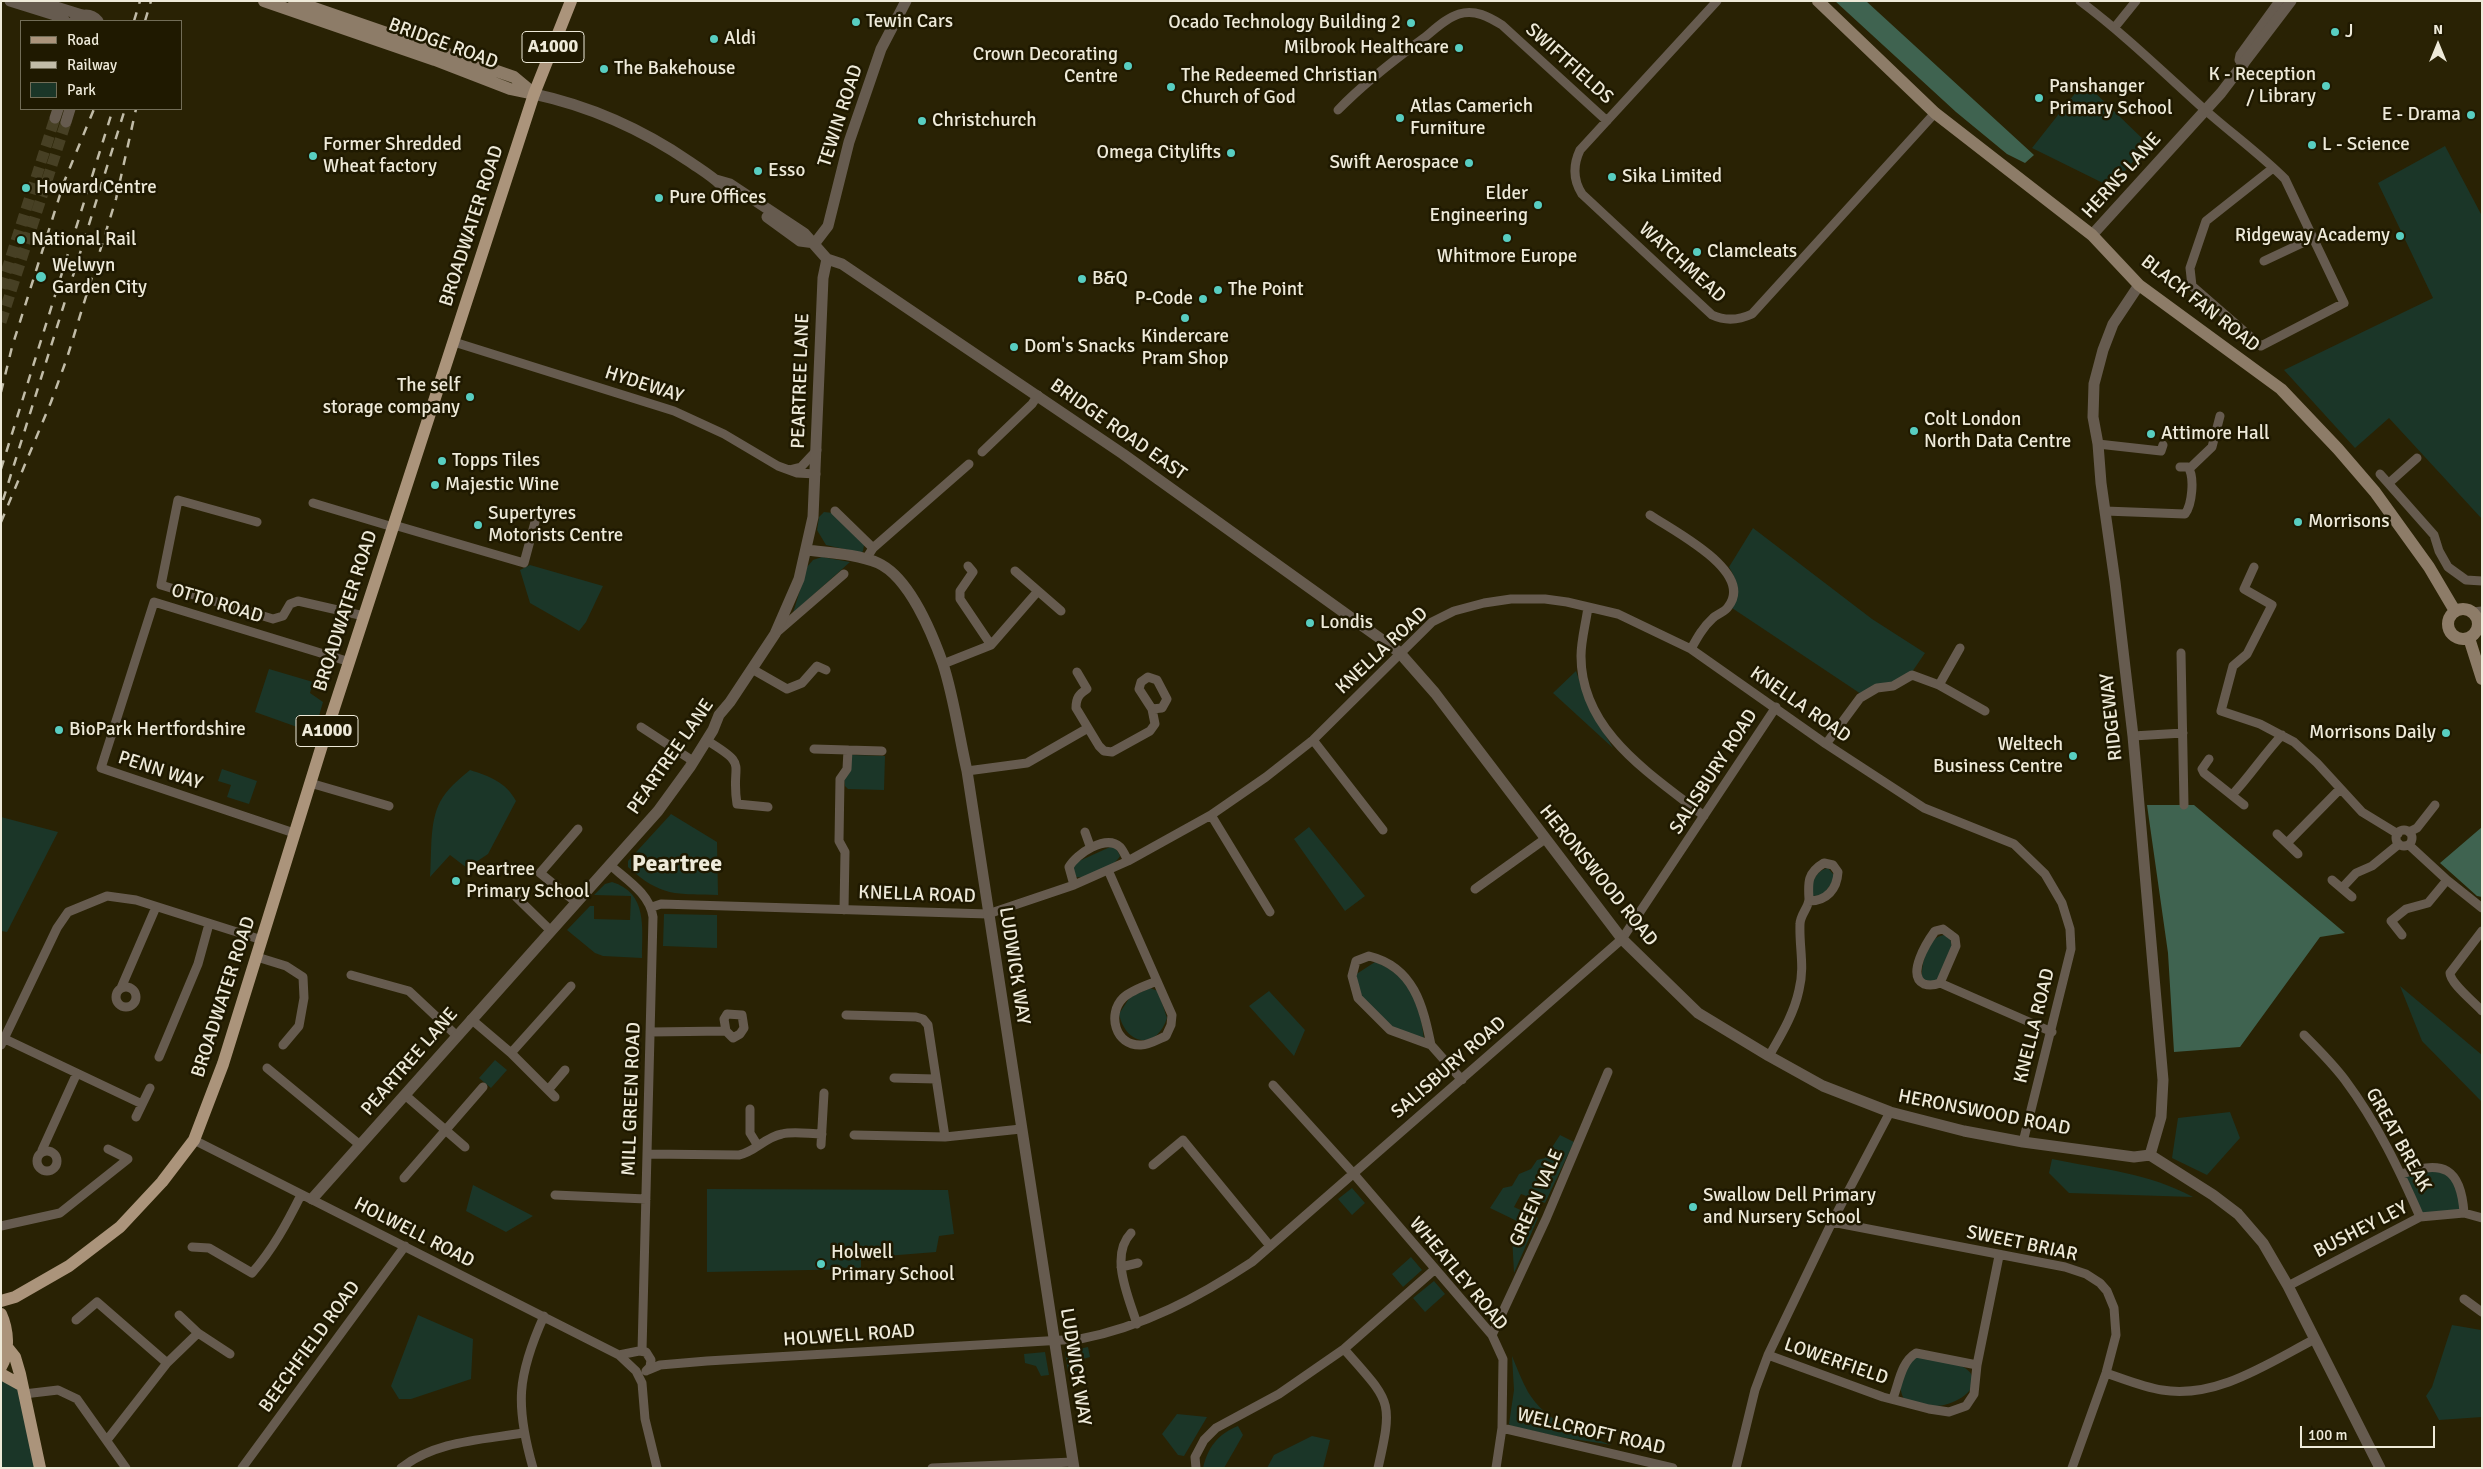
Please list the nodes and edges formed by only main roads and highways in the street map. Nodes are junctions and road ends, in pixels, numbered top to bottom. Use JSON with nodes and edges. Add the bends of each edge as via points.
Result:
{"nodes":[{"id":1,"x":264,"y":1,"type":"edge"},
{"id":2,"x":294,"y":1,"type":"edge"},
{"id":3,"x":571,"y":1,"type":"edge"},
{"id":4,"x":1818,"y":1,"type":"edge"},
{"id":5,"x":534,"y":94,"type":"junction"},
{"id":6,"x":2455,"y":611,"type":"junction"},
{"id":7,"x":2477,"y":612,"type":"edge"},
{"id":8,"x":2476,"y":631,"type":"edge"},
{"id":9,"x":2482,"y":680,"type":"edge"},
{"id":10,"x":15,"y":1297,"type":"junction"},
{"id":11,"x":1,"y":1301,"type":"edge"},
{"id":12,"x":2,"y":1314,"type":"edge"},
{"id":13,"x":7,"y":1347,"type":"junction"},
{"id":14,"x":1,"y":1367,"type":"edge"},
{"id":15,"x":1,"y":1374,"type":"edge"},
{"id":16,"x":22,"y":1389,"type":"junction"},
{"id":17,"x":40,"y":1468,"type":"edge"}],
"edges":[{"from":1,"to":5,"type":"main road","name":"BRIDGE ROAD","via":[[510,89]]},
{"from":2,"to":5,"type":"main road","name":"BRIDGE ROAD","via":[[514,77]]},
{"from":3,"to":5,"type":"main road","number":"A1000"},
{"from":4,"to":6,"type":"main road","name":"BLACK FAN ROAD","via":[[1935,113],[2092,235],[2140,285],[2281,389],[2351,463],[2400,525]]},
{"from":5,"to":10,"type":"main road","name":"BROADWATER ROAD","number":"A1000","via":[[310,783],[223,1064],[194,1140],[162,1182],[120,1227],[69,1266]]},
{"from":6,"to":7,"type":"main road"},
{"from":6,"to":8,"type":"main road","via":[[2448,620],[2448,631],[2457,638]]},
{"from":7,"to":8,"type":"main road"},
{"from":8,"to":9,"type":"main road"},
{"from":10,"to":11,"type":"main road","name":"BROADWATER ROAD","number":"A1000"},
{"from":10,"to":12,"type":"main road","name":"BROADWATER ROAD","number":"A1000"},
{"from":12,"to":13,"type":"main road","number":"A1000"},
{"from":13,"to":14,"type":"main road","number":"A1000"},
{"from":13,"to":16,"type":"main road","number":"A1000","via":[[15,1357]]},
{"from":15,"to":16,"type":"main road"},
{"from":16,"to":17,"type":"main road","number":"A1000"}]}
